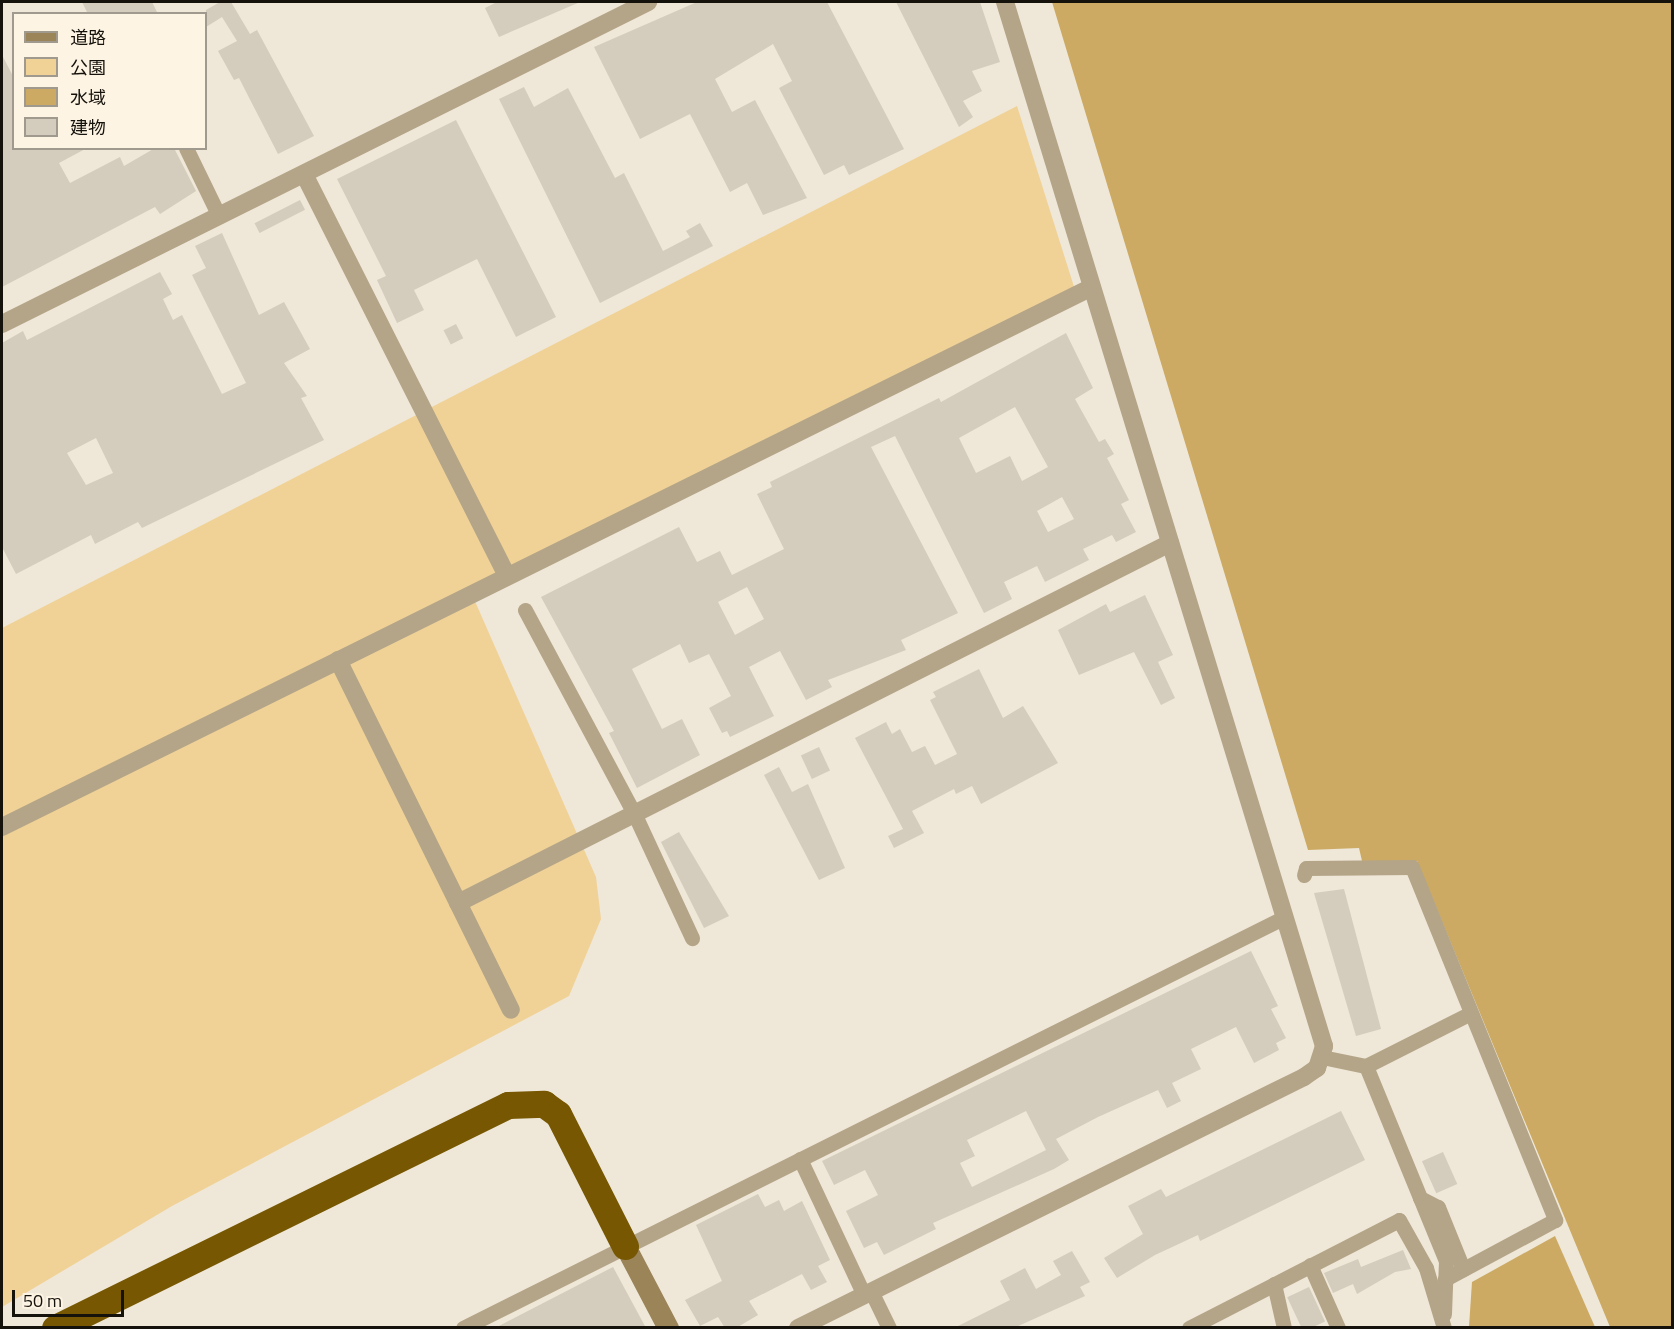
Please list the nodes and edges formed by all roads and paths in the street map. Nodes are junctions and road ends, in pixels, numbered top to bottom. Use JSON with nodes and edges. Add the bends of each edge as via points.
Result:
{"nodes":[{"id":1,"x":648,"y":2,"type":"edge"},
{"id":2,"x":1005,"y":2,"type":"edge"},
{"id":3,"x":187,"y":150,"type":"edge"},
{"id":4,"x":304,"y":174,"type":"junction"},
{"id":5,"x":219,"y":216,"type":"junction"},
{"id":6,"x":1092,"y":286,"type":"junction"},
{"id":7,"x":2,"y":324,"type":"edge"},
{"id":8,"x":1170,"y":543,"type":"junction"},
{"id":9,"x":507,"y":576,"type":"junction"},
{"id":10,"x":525,"y":610,"type":"dead end"},
{"id":11,"x":338,"y":660,"type":"junction"},
{"id":12,"x":634,"y":813,"type":"junction"},
{"id":13,"x":2,"y":827,"type":"edge"},
{"id":14,"x":1304,"y":875,"type":"dead end"},
{"id":15,"x":458,"y":903,"type":"junction"},
{"id":16,"x":1285,"y":917,"type":"junction"},
{"id":17,"x":692,"y":938,"type":"dead end"},
{"id":18,"x":511,"y":1011,"type":"dead end"},
{"id":19,"x":1469,"y":1014,"type":"junction"},
{"id":20,"x":1322,"y":1057,"type":"junction"},
{"id":21,"x":1366,"y":1066,"type":"junction"},
{"id":22,"x":800,"y":1159,"type":"junction"},
{"id":23,"x":1420,"y":1198,"type":"junction"},
{"id":24,"x":625,"y":1246,"type":"junction"},
{"id":25,"x":1310,"y":1265,"type":"junction"},
{"id":26,"x":1463,"y":1269,"type":"junction"},
{"id":27,"x":1445,"y":1279,"type":"junction"},
{"id":28,"x":1274,"y":1284,"type":"junction"},
{"id":29,"x":867,"y":1293,"type":"junction"},
{"id":30,"x":55,"y":1328,"type":"edge"},
{"id":31,"x":463,"y":1328,"type":"edge"},
{"id":32,"x":668,"y":1328,"type":"edge"},
{"id":33,"x":798,"y":1328,"type":"edge"},
{"id":34,"x":889,"y":1328,"type":"edge"},
{"id":35,"x":1189,"y":1328,"type":"edge"},
{"id":36,"x":1284,"y":1328,"type":"edge"},
{"id":37,"x":1338,"y":1328,"type":"edge"}],
"edges":[{"from":1,"to":4,"type":"street"},
{"from":2,"to":6,"type":"street"},
{"from":3,"to":5,"type":"street"},
{"from":4,"to":5,"type":"street"},
{"from":4,"to":9,"type":"street"},
{"from":5,"to":7,"type":"street"},
{"from":6,"to":8,"type":"street"},
{"from":6,"to":9,"type":"street"},
{"from":8,"to":12,"type":"street"},
{"from":8,"to":16,"type":"street"},
{"from":9,"to":11,"type":"street"},
{"from":10,"to":12,"type":"street"},
{"from":11,"to":13,"type":"street"},
{"from":11,"to":15,"type":"street"},
{"from":12,"to":15,"type":"street"},
{"from":12,"to":17,"type":"street"},
{"from":14,"to":19,"type":"street","via":[[1306,868],[1412,867]]},
{"from":15,"to":18,"type":"street"},
{"from":16,"to":20,"type":"street","via":[[1324,1046]]},
{"from":16,"to":22,"type":"street"},
{"from":19,"to":21,"type":"street"},
{"from":19,"to":26,"type":"street","via":[[1555,1220]]},
{"from":20,"to":21,"type":"street"},
{"from":20,"to":29,"type":"street","via":[[1304,1077]]},
{"from":21,"to":23,"type":"street"},
{"from":22,"to":24,"type":"street"},
{"from":22,"to":29,"type":"street"},
{"from":23,"to":26,"type":"street","via":[[1438,1207]]},
{"from":23,"to":27,"type":"street","via":[[1446,1261]]},
{"from":24,"to":30,"type":"highway","via":[[558,1114],[544,1104],[508,1105]]},
{"from":24,"to":31,"type":"street"},
{"from":24,"to":32,"type":"main road"},
{"from":25,"to":27,"type":"street","via":[[1399,1220],[1426,1268],[1444,1328]]},
{"from":25,"to":28,"type":"street"},
{"from":25,"to":37,"type":"street"},
{"from":26,"to":27,"type":"street"},
{"from":28,"to":35,"type":"street"},
{"from":28,"to":36,"type":"street"},
{"from":29,"to":33,"type":"street"},
{"from":29,"to":34,"type":"street"}]}
